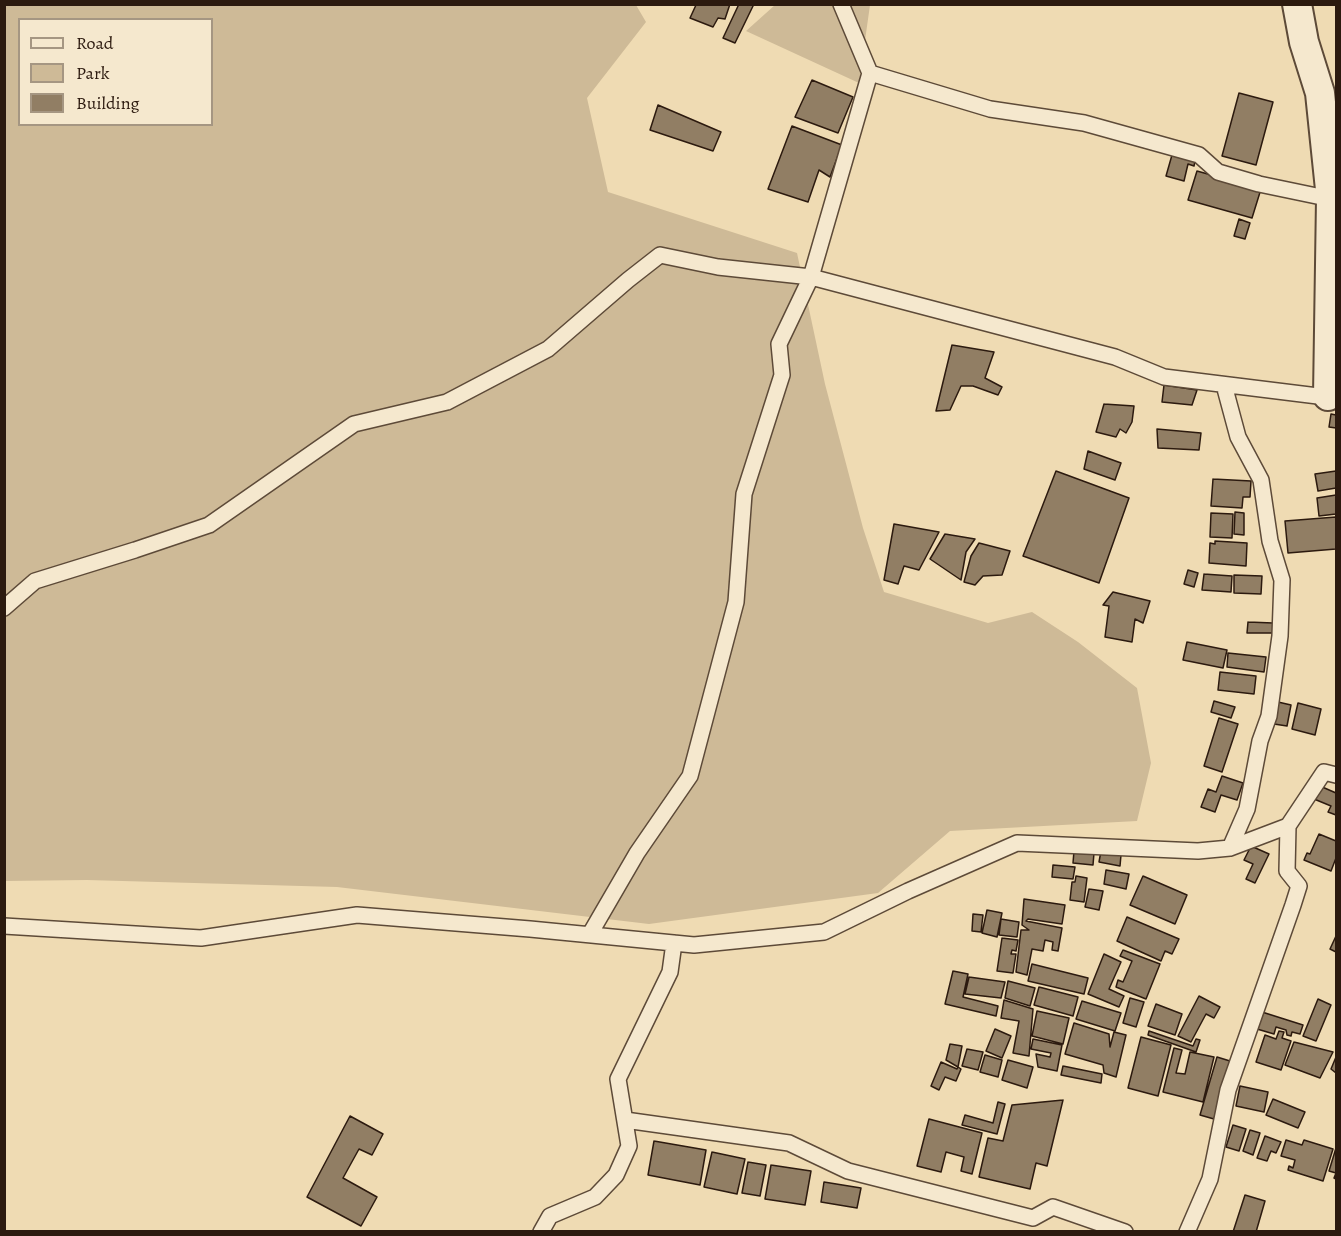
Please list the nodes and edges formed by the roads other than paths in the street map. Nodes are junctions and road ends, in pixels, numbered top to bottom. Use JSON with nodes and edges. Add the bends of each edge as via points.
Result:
{"nodes":[{"id":1,"x":841,"y":4,"type":"edge"},
{"id":2,"x":1298,"y":4,"type":"edge"},
{"id":3,"x":870,"y":73,"type":"junction"},
{"id":4,"x":1328,"y":92,"type":"edge"},
{"id":5,"x":1333,"y":213,"type":"edge"},
{"id":6,"x":811,"y":277,"type":"junction"},
{"id":7,"x":1224,"y":385,"type":"junction"},
{"id":8,"x":1332,"y":398,"type":"edge"},
{"id":9,"x":4,"y":608,"type":"edge"},
{"id":10,"x":1336,"y":775,"type":"edge"},
{"id":11,"x":1288,"y":825,"type":"junction"},
{"id":12,"x":1230,"y":848,"type":"junction"},
{"id":13,"x":4,"y":926,"type":"edge"},
{"id":14,"x":590,"y":934,"type":"junction"},
{"id":15,"x":674,"y":943,"type":"junction"},
{"id":16,"x":625,"y":1120,"type":"junction"},
{"id":17,"x":541,"y":1232,"type":"edge"},
{"id":18,"x":1125,"y":1232,"type":"edge"},
{"id":19,"x":1187,"y":1232,"type":"edge"}],
"edges":[{"from":1,"to":3,"type":"lane"},
{"from":2,"to":4,"type":"street","via":[[1304,42]]},
{"from":3,"to":5,"type":"lane","via":[[990,109],[1084,123],[1199,155],[1218,172]]},
{"from":3,"to":6,"type":"lane"},
{"from":4,"to":5,"type":"street"},
{"from":5,"to":8,"type":"street"},
{"from":6,"to":7,"type":"lane","via":[[1115,357],[1164,377]]},
{"from":6,"to":9,"type":"lane","via":[[718,267],[660,255],[548,350],[447,402],[354,424],[208,525],[35,581]]},
{"from":6,"to":14,"type":"lane","via":[[779,344],[782,375],[744,494],[736,602],[690,776],[637,853]]},
{"from":7,"to":8,"type":"lane"},
{"from":7,"to":12,"type":"lane","via":[[1238,437],[1261,480],[1270,541],[1282,580],[1280,636],[1269,716],[1260,741],[1247,810]]},
{"from":10,"to":11,"type":"lane","via":[[1324,772]]},
{"from":11,"to":12,"type":"lane"},
{"from":11,"to":19,"type":"lane","via":[[1287,870],[1299,886],[1228,1090],[1210,1179]]},
{"from":12,"to":15,"type":"lane","via":[[1198,851],[1017,843],[824,932],[694,945]]},
{"from":13,"to":14,"type":"lane","via":[[201,938],[357,915]]},
{"from":14,"to":15,"type":"lane"},
{"from":15,"to":16,"type":"lane","via":[[670,972],[618,1079]]},
{"from":16,"to":17,"type":"lane","via":[[629,1146],[616,1175],[595,1197],[550,1216]]},
{"from":16,"to":18,"type":"lane","via":[[789,1143],[848,1171],[1033,1218],[1053,1207]]}]}
